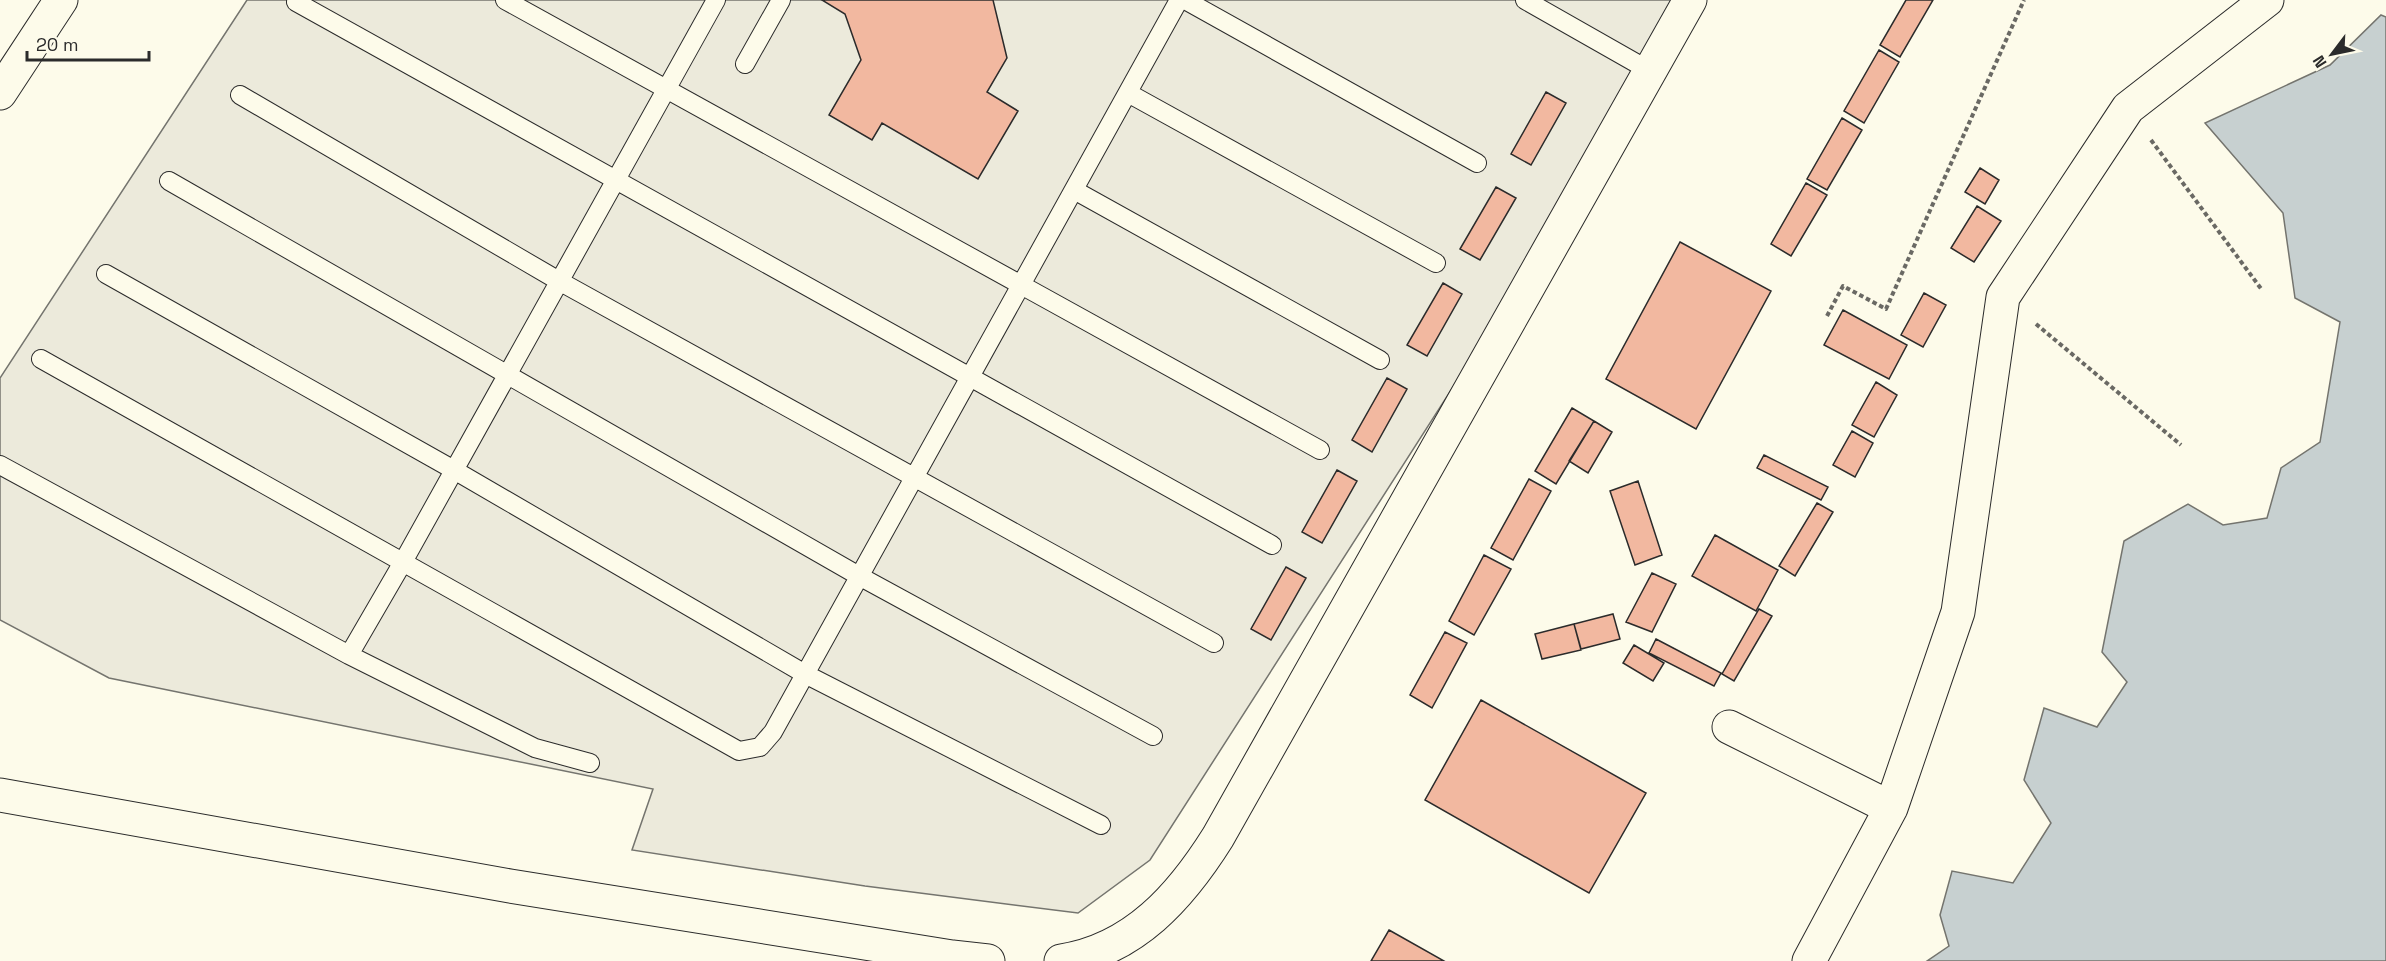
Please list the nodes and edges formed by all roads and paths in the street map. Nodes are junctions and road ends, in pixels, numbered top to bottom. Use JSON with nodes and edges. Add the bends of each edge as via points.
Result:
{"nodes":[{"id":1,"x":61,"y":0,"type":"edge"},
{"id":2,"x":505,"y":0,"type":"edge"},
{"id":3,"x":716,"y":0,"type":"edge"},
{"id":4,"x":781,"y":0,"type":"edge"},
{"id":5,"x":1179,"y":0,"type":"edge"},
{"id":6,"x":1185,"y":0,"type":"edge"},
{"id":7,"x":1525,"y":0,"type":"edge"},
{"id":8,"x":1690,"y":0,"type":"edge"},
{"id":9,"x":2024,"y":0,"type":"edge"},
{"id":10,"x":2267,"y":0,"type":"edge"},
{"id":11,"x":296,"y":2,"type":"dead end"},
{"id":12,"x":745,"y":64,"type":"dead end"},
{"id":13,"x":1650,"y":71,"type":"junction"},
{"id":14,"x":666,"y":90,"type":"junction"},
{"id":15,"x":0,"y":93,"type":"edge"},
{"id":16,"x":1128,"y":93,"type":"junction"},
{"id":17,"x":240,"y":95,"type":"dead end"},
{"id":18,"x":2128,"y":108,"type":"junction"},
{"id":19,"x":1477,"y":163,"type":"dead end"},
{"id":20,"x":616,"y":179,"type":"junction"},
{"id":21,"x":169,"y":181,"type":"dead end"},
{"id":22,"x":1074,"y":190,"type":"junction"},
{"id":23,"x":1436,"y":263,"type":"dead end"},
{"id":24,"x":106,"y":274,"type":"dead end"},
{"id":25,"x":559,"y":281,"type":"junction"},
{"id":26,"x":1021,"y":286,"type":"junction"},
{"id":27,"x":2262,"y":290,"type":"dead end"},
{"id":28,"x":2003,"y":297,"type":"junction"},
{"id":29,"x":1827,"y":316,"type":"dead end"},
{"id":30,"x":41,"y":359,"type":"dead end"},
{"id":31,"x":1380,"y":360,"type":"dead end"},
{"id":32,"x":508,"y":374,"type":"junction"},
{"id":33,"x":970,"y":377,"type":"junction"},
{"id":34,"x":2181,"y":445,"type":"dead end"},
{"id":35,"x":1320,"y":450,"type":"dead end"},
{"id":36,"x":0,"y":465,"type":"edge"},
{"id":37,"x":454,"y":470,"type":"junction"},
{"id":38,"x":915,"y":476,"type":"junction"},
{"id":39,"x":1272,"y":545,"type":"dead end"},
{"id":40,"x":403,"y":562,"type":"junction"},
{"id":41,"x":859,"y":576,"type":"junction"},
{"id":42,"x":1214,"y":643,"type":"dead end"},
{"id":43,"x":348,"y":655,"type":"junction"},
{"id":44,"x":805,"y":674,"type":"junction"},
{"id":45,"x":1729,"y":727,"type":"dead end"},
{"id":46,"x":1154,"y":736,"type":"dead end"},
{"id":47,"x":590,"y":763,"type":"dead end"},
{"id":48,"x":0,"y":795,"type":"edge"},
{"id":49,"x":1891,"y":808,"type":"junction"},
{"id":50,"x":1101,"y":825,"type":"dead end"},
{"id":51,"x":1068,"y":960,"type":"edge"},
{"id":52,"x":988,"y":961,"type":"edge"},
{"id":53,"x":1809,"y":961,"type":"edge"}],
"edges":[{"from":1,"to":15,"type":"street"},
{"from":2,"to":14,"type":"lane"},
{"from":3,"to":14,"type":"lane"},
{"from":4,"to":12,"type":"lane"},
{"from":5,"to":16,"type":"lane"},
{"from":6,"to":19,"type":"lane"},
{"from":7,"to":13,"type":"lane"},
{"from":8,"to":13,"type":"street"},
{"from":9,"to":29,"type":"path","via":[[1886,309],[1843,286]]},
{"from":10,"to":18,"type":"street"},
{"from":11,"to":20,"type":"lane"},
{"from":13,"to":51,"type":"street","via":[[1199,867],[1163,910],[1141,928],[1119,941]]},
{"from":14,"to":20,"type":"lane"},
{"from":14,"to":26,"type":"lane"},
{"from":16,"to":22,"type":"lane"},
{"from":16,"to":23,"type":"lane"},
{"from":17,"to":25,"type":"lane"},
{"from":18,"to":27,"type":"path"},
{"from":18,"to":28,"type":"street"},
{"from":20,"to":25,"type":"lane"},
{"from":20,"to":33,"type":"lane"},
{"from":21,"to":32,"type":"lane"},
{"from":22,"to":26,"type":"lane"},
{"from":22,"to":31,"type":"lane"},
{"from":24,"to":37,"type":"lane"},
{"from":25,"to":32,"type":"lane"},
{"from":25,"to":38,"type":"lane"},
{"from":26,"to":33,"type":"lane"},
{"from":26,"to":35,"type":"lane"},
{"from":28,"to":34,"type":"path"},
{"from":28,"to":49,"type":"street","via":[[1958,612]]},
{"from":30,"to":40,"type":"lane"},
{"from":32,"to":37,"type":"lane"},
{"from":32,"to":41,"type":"lane"},
{"from":33,"to":38,"type":"lane"},
{"from":33,"to":39,"type":"lane"},
{"from":36,"to":43,"type":"lane"},
{"from":37,"to":40,"type":"lane"},
{"from":37,"to":44,"type":"lane"},
{"from":38,"to":41,"type":"lane"},
{"from":38,"to":42,"type":"lane"},
{"from":40,"to":43,"type":"lane"},
{"from":40,"to":44,"type":"lane","via":[[739,751],[760,747],[773,732]]},
{"from":41,"to":44,"type":"lane"},
{"from":41,"to":46,"type":"lane"},
{"from":43,"to":47,"type":"lane","via":[[535,748]]},
{"from":44,"to":50,"type":"lane"},
{"from":45,"to":49,"type":"street"},
{"from":48,"to":52,"type":"street","via":[[510,886]]},
{"from":49,"to":53,"type":"street"}]}
